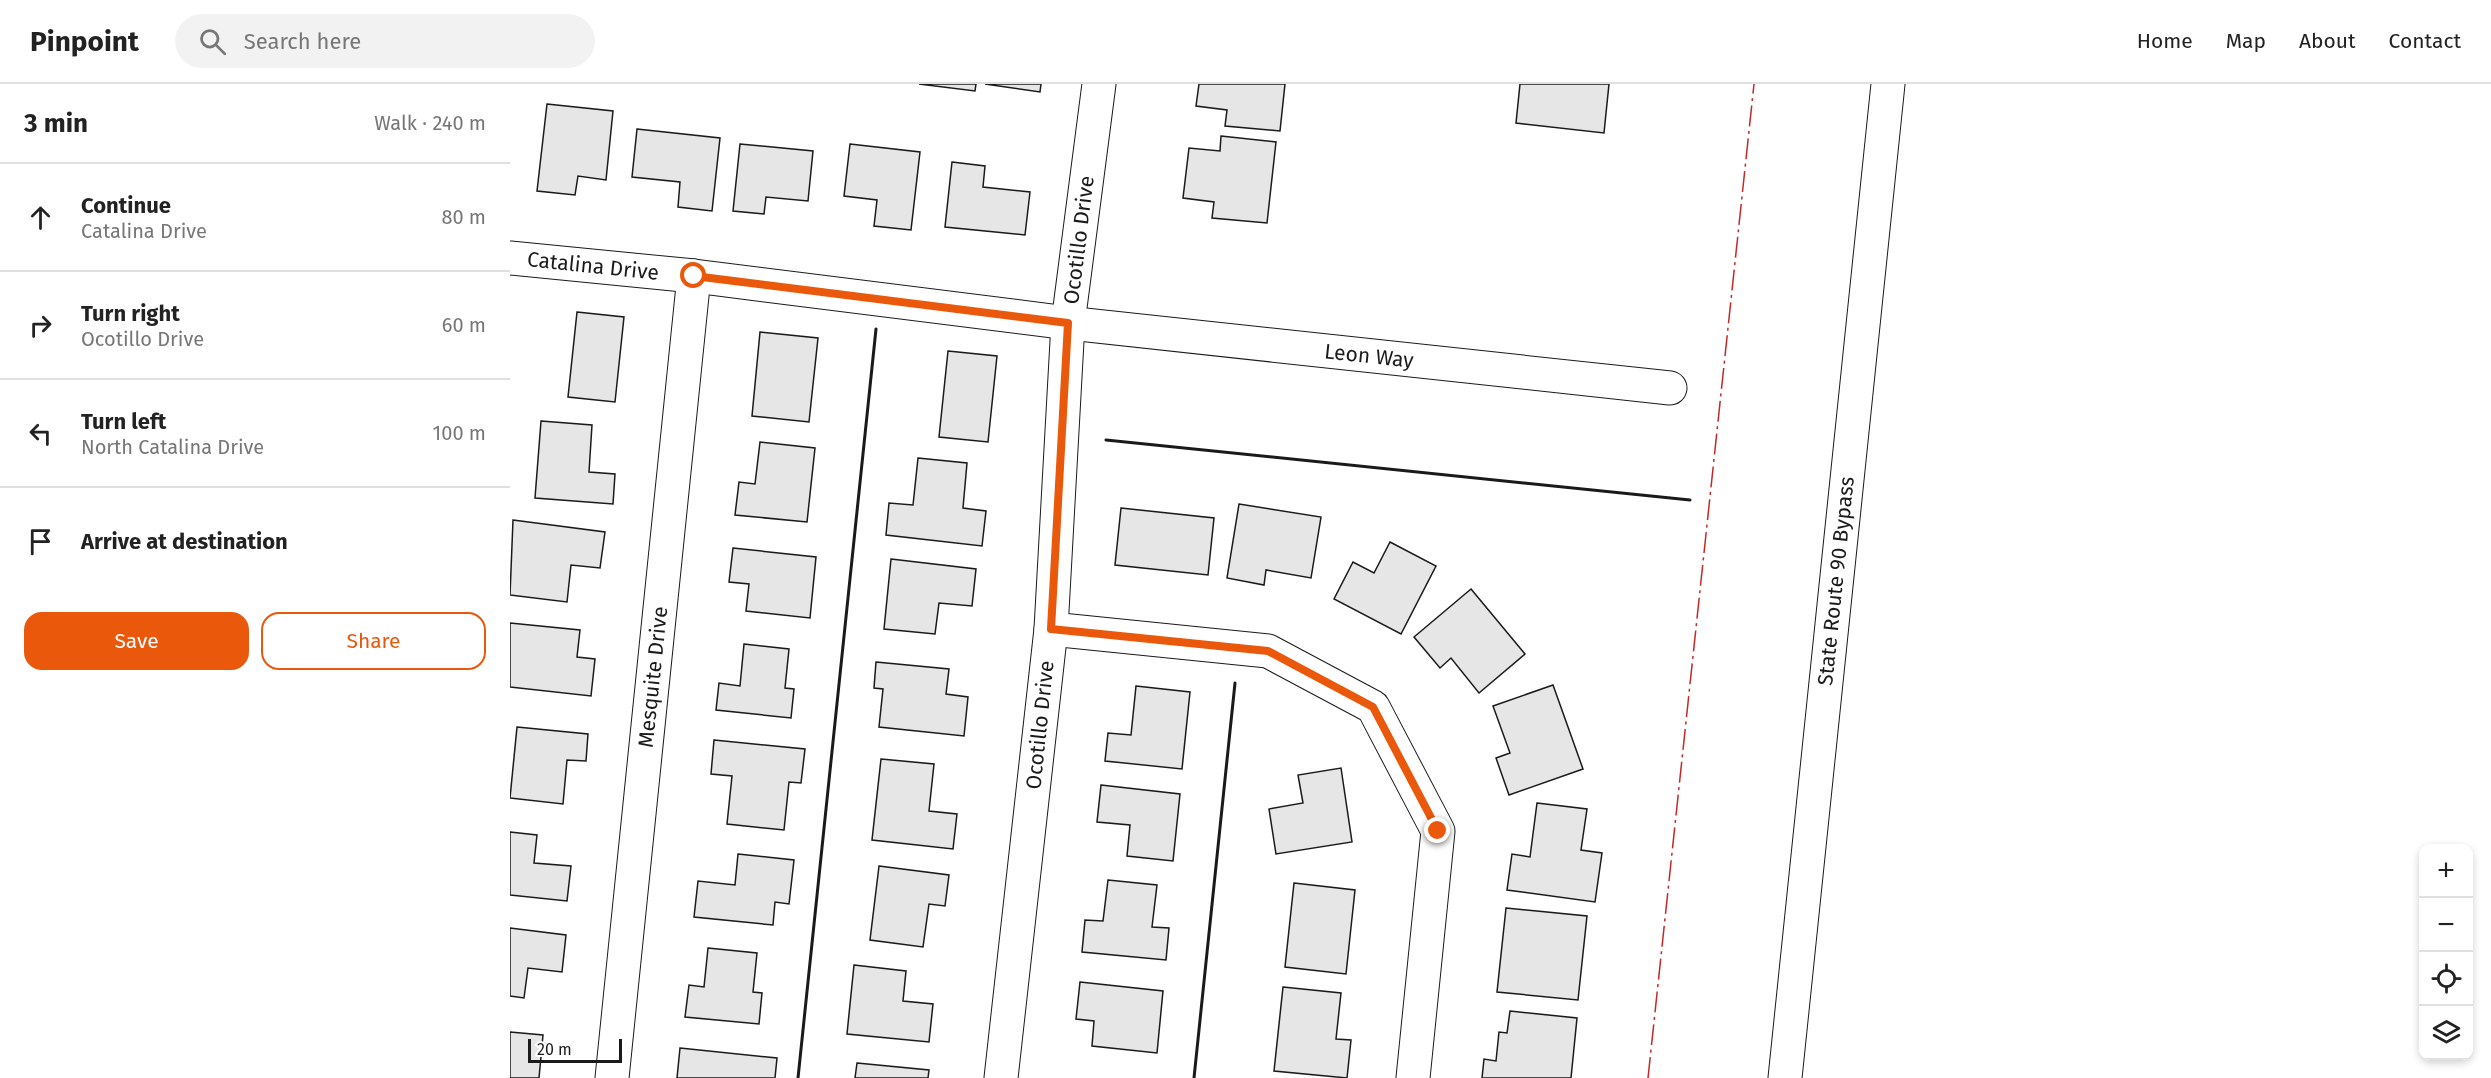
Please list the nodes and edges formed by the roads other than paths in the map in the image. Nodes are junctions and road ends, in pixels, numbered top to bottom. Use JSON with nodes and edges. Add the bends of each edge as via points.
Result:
{"nodes":[{"id":1,"x":1099,"y":84,"type":"edge"},
{"id":2,"x":1888,"y":84,"type":"edge"},
{"id":3,"x":510,"y":258,"type":"edge"},
{"id":4,"x":694,"y":276,"type":"junction"},
{"id":5,"x":1068,"y":323,"type":"junction"},
{"id":6,"x":1670,"y":388,"type":"dead end"},
{"id":7,"x":1051,"y":629,"type":"junction"},
{"id":8,"x":612,"y":1078,"type":"edge"},
{"id":9,"x":1001,"y":1078,"type":"edge"},
{"id":10,"x":1413,"y":1078,"type":"edge"},
{"id":11,"x":1785,"y":1078,"type":"edge"}],
"edges":[{"from":1,"to":5,"type":"main road","name":"Ocotillo Drive"},
{"from":2,"to":11,"type":"main road","name":"State Route 90 Bypass"},
{"from":3,"to":4,"type":"main road","name":"Catalina Drive"},
{"from":4,"to":5,"type":"main road","name":"Catalina Drive"},
{"from":4,"to":8,"type":"main road","name":"Mesquite Drive"},
{"from":5,"to":6,"type":"main road","name":"Leon Way"},
{"from":5,"to":7,"type":"main road","name":"Ocotillo Drive"},
{"from":7,"to":9,"type":"main road","name":"Ocotillo Drive"},
{"from":7,"to":10,"type":"main road","via":[[1268,651],[1373,707],[1438,831]]}]}
